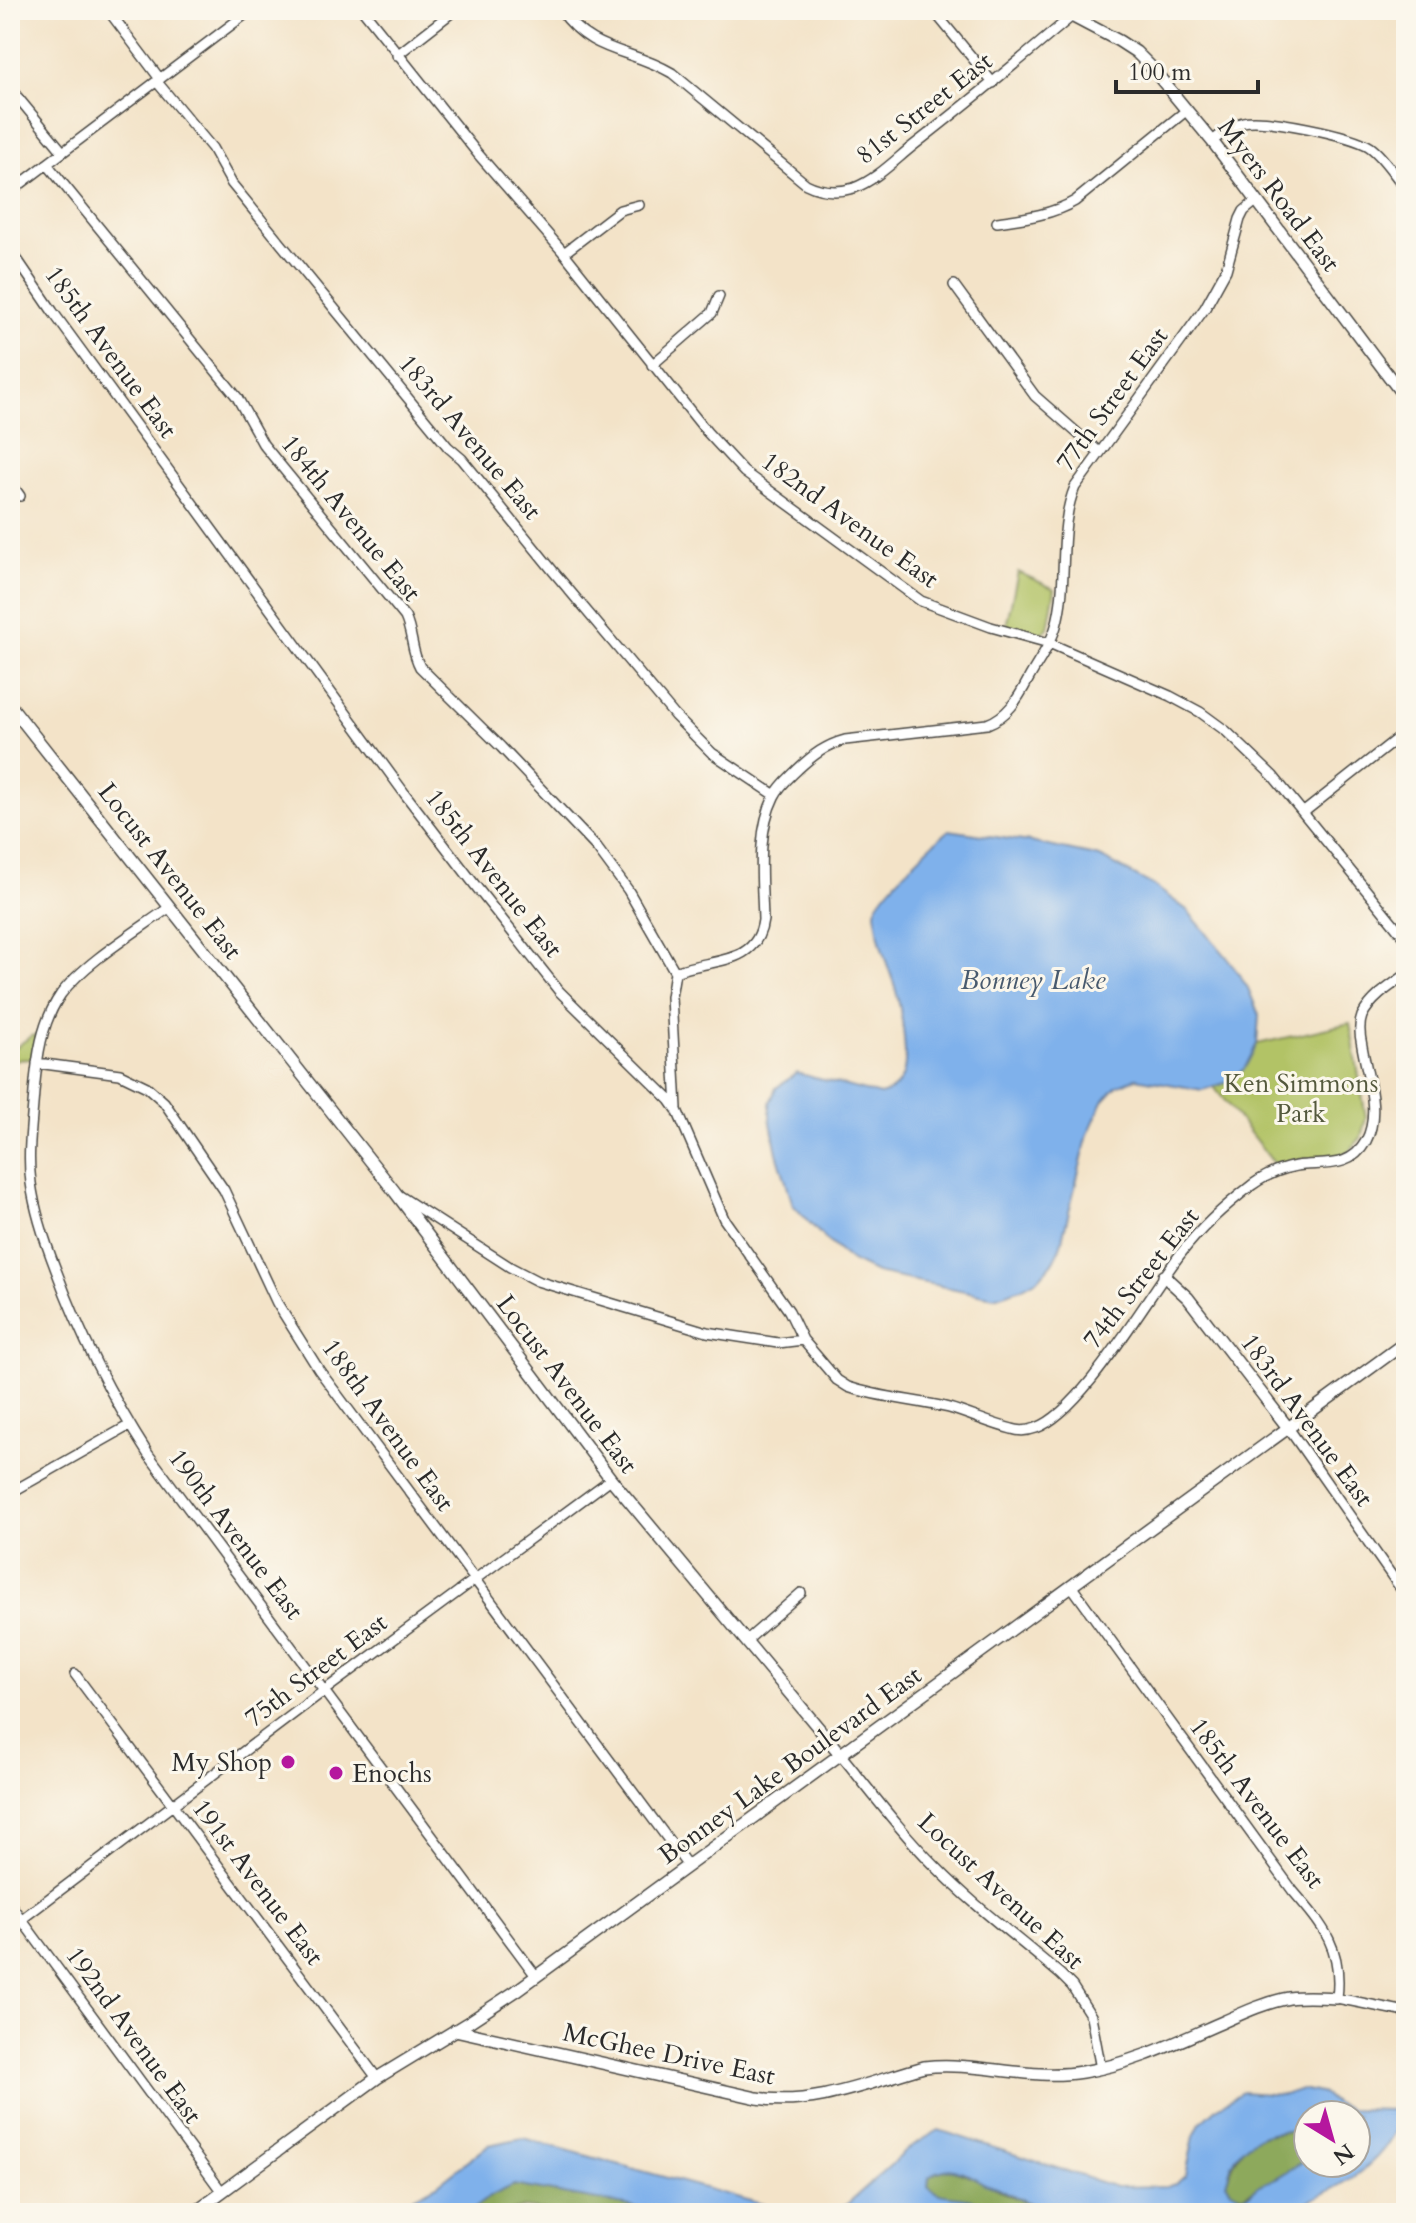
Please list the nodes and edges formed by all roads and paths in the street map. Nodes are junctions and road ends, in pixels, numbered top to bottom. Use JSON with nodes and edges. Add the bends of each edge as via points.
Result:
{"nodes":[{"id":1,"x":108,"y":10,"type":"edge"},
{"id":2,"x":251,"y":10,"type":"edge"},
{"id":3,"x":363,"y":10,"type":"edge"},
{"id":4,"x":455,"y":10,"type":"edge"},
{"id":5,"x":561,"y":10,"type":"edge"},
{"id":6,"x":933,"y":10,"type":"edge"},
{"id":7,"x":1060,"y":10,"type":"edge"},
{"id":8,"x":1072,"y":16,"type":"junction"},
{"id":9,"x":397,"y":55,"type":"junction"},
{"id":10,"x":158,"y":80,"type":"junction"},
{"id":11,"x":993,"y":83,"type":"junction"},
{"id":12,"x":10,"y":88,"type":"edge"},
{"id":13,"x":1187,"y":110,"type":"junction"},
{"id":14,"x":1212,"y":141,"type":"junction"},
{"id":15,"x":63,"y":152,"type":"junction"},
{"id":16,"x":47,"y":164,"type":"junction"},
{"id":17,"x":1406,"y":189,"type":"edge"},
{"id":18,"x":10,"y":192,"type":"edge"},
{"id":19,"x":1256,"y":201,"type":"junction"},
{"id":20,"x":639,"y":205,"type":"dead end"},
{"id":21,"x":997,"y":222,"type":"dead end"},
{"id":22,"x":10,"y":249,"type":"edge"},
{"id":23,"x":564,"y":253,"type":"junction"},
{"id":24,"x":954,"y":285,"type":"dead end"},
{"id":25,"x":719,"y":296,"type":"dead end"},
{"id":26,"x":652,"y":365,"type":"junction"},
{"id":27,"x":1406,"y":399,"type":"edge"},
{"id":28,"x":1099,"y":452,"type":"junction"},
{"id":29,"x":10,"y":482,"type":"edge"},
{"id":30,"x":20,"y":496,"type":"dead end"},
{"id":31,"x":1049,"y":643,"type":"junction"},
{"id":32,"x":10,"y":705,"type":"edge"},
{"id":33,"x":1394,"y":741,"type":"dead end"},
{"id":34,"x":775,"y":795,"type":"junction"},
{"id":35,"x":1304,"y":812,"type":"junction"},
{"id":36,"x":170,"y":907,"type":"junction"},
{"id":37,"x":1406,"y":939,"type":"edge"},
{"id":38,"x":675,"y":972,"type":"junction"},
{"id":39,"x":1406,"y":975,"type":"edge"},
{"id":40,"x":37,"y":1063,"type":"junction"},
{"id":41,"x":677,"y":1110,"type":"junction"},
{"id":42,"x":395,"y":1192,"type":"junction"},
{"id":43,"x":1164,"y":1276,"type":"junction"},
{"id":44,"x":803,"y":1340,"type":"junction"},
{"id":45,"x":1406,"y":1342,"type":"edge"},
{"id":46,"x":130,"y":1425,"type":"junction"},
{"id":47,"x":1004,"y":1426,"type":"joint"},
{"id":48,"x":1289,"y":1429,"type":"junction"},
{"id":49,"x":611,"y":1479,"type":"junction"},
{"id":50,"x":10,"y":1493,"type":"edge"},
{"id":51,"x":475,"y":1580,"type":"junction"},
{"id":52,"x":1072,"y":1587,"type":"junction"},
{"id":53,"x":801,"y":1593,"type":"dead end"},
{"id":54,"x":1406,"y":1596,"type":"edge"},
{"id":55,"x":746,"y":1641,"type":"junction"},
{"id":56,"x":75,"y":1674,"type":"dead end"},
{"id":57,"x":325,"y":1690,"type":"junction"},
{"id":58,"x":841,"y":1755,"type":"junction"},
{"id":59,"x":173,"y":1804,"type":"junction"},
{"id":60,"x":688,"y":1866,"type":"junction"},
{"id":61,"x":10,"y":1904,"type":"edge"},
{"id":62,"x":22,"y":1919,"type":"junction"},
{"id":63,"x":10,"y":1928,"type":"edge"},
{"id":64,"x":536,"y":1976,"type":"junction"},
{"id":65,"x":1337,"y":1998,"type":"junction"},
{"id":66,"x":1406,"y":2012,"type":"edge"},
{"id":67,"x":455,"y":2030,"type":"junction"},
{"id":68,"x":1101,"y":2069,"type":"junction"},
{"id":69,"x":377,"y":2078,"type":"junction"},
{"id":70,"x":222,"y":2192,"type":"junction"},
{"id":71,"x":193,"y":2213,"type":"edge"}],
"edges":[{"from":1,"to":10,"type":"street","name":"183rd Avenue East"},
{"from":2,"to":10,"type":"street"},
{"from":3,"to":9,"type":"street","name":"182nd Avenue East"},
{"from":4,"to":9,"type":"street"},
{"from":5,"to":11,"type":"street","name":"81st Street East","via":[[596,43],[672,73],[806,184],[823,190],[865,182]]},
{"from":6,"to":11,"type":"street"},
{"from":7,"to":8,"type":"street","name":"Myers Road East"},
{"from":8,"to":11,"type":"street","name":"81st Street East"},
{"from":8,"to":13,"type":"street","name":"Myers Road East","via":[[1136,52]]},
{"from":9,"to":23,"type":"street","name":"182nd Avenue East"},
{"from":10,"to":15,"type":"street"},
{"from":10,"to":34,"type":"street","name":"183rd Avenue East","via":[[212,148],[232,184],[675,716],[712,753]]},
{"from":12,"to":15,"type":"street"},
{"from":13,"to":14,"type":"street","name":"Myers Road East"},
{"from":13,"to":21,"type":"street","via":[[1075,201],[1059,210]]},
{"from":14,"to":17,"type":"street","via":[[1254,121],[1352,139],[1372,149]]},
{"from":14,"to":19,"type":"street","name":"Myers Road East"},
{"from":15,"to":16,"type":"street"},
{"from":16,"to":18,"type":"street"},
{"from":16,"to":38,"type":"street","name":"184th Avenue East","via":[[237,397],[263,444],[405,617],[420,667],[597,848]]},
{"from":19,"to":27,"type":"street","name":"Myers Road East"},
{"from":19,"to":28,"type":"street","name":"77th Street East","via":[[1240,219],[1226,270],[1213,294]]},
{"from":20,"to":23,"type":"street","via":[[620,210]]},
{"from":22,"to":41,"type":"street","name":"185th Avenue East","via":[[469,877],[559,991]]},
{"from":23,"to":26,"type":"street","name":"182nd Avenue East"},
{"from":24,"to":28,"type":"street","via":[[1035,396]]},
{"from":25,"to":26,"type":"street","via":[[712,313]]},
{"from":26,"to":31,"type":"street","name":"182nd Avenue East","via":[[744,472],[921,601]]},
{"from":28,"to":31,"type":"street","name":"77th Street East","via":[[1071,496],[1059,612]]},
{"from":29,"to":30,"type":"street"},
{"from":31,"to":34,"type":"street","name":"77th Street East","via":[[1021,694],[996,721],[834,743],[805,763]]},
{"from":31,"to":35,"type":"street","name":"182nd Avenue East","via":[[1200,712],[1249,752]]},
{"from":32,"to":36,"type":"street","name":"Locust Avenue East"},
{"from":33,"to":35,"type":"street"},
{"from":34,"to":38,"type":"street","name":"77th Street East","via":[[764,831],[760,937],[735,957]]},
{"from":35,"to":37,"type":"street","name":"182nd Avenue East"},
{"from":36,"to":40,"type":"street","name":"190th Avenue East","via":[[73,979],[52,1009]]},
{"from":36,"to":42,"type":"street","name":"Locust Avenue East"},
{"from":38,"to":41,"type":"street","via":[[671,997]]},
{"from":39,"to":43,"type":"street","name":"74th Street East","via":[[1369,1005],[1360,1023],[1373,1120],[1361,1149],[1343,1162],[1294,1166],[1263,1177],[1206,1224]]},
{"from":40,"to":46,"type":"street","name":"190th Avenue East","via":[[29,1158],[37,1213],[89,1353]]},
{"from":40,"to":51,"type":"street","name":"188th Avenue East","via":[[120,1074],[164,1102],[224,1190],[304,1349]]},
{"from":41,"to":44,"type":"street","name":"185th Avenue East","via":[[724,1219],[789,1311]]},
{"from":42,"to":44,"type":"street","via":[[537,1281],[707,1332],[778,1343]]},
{"from":42,"to":49,"type":"street","name":"Locust Avenue East"},
{"from":43,"to":47,"type":"street","name":"74th Street East","via":[[1062,1411],[1033,1429]]},
{"from":43,"to":48,"type":"street","name":"183rd Avenue East","via":[[1188,1298]]},
{"from":44,"to":47,"type":"street","name":"185th Avenue East","via":[[848,1387],[949,1408]]},
{"from":45,"to":48,"type":"street","name":"Bonney Lake Boulevard East"},
{"from":46,"to":50,"type":"street"},
{"from":46,"to":57,"type":"street","name":"190th Avenue East"},
{"from":48,"to":52,"type":"street","name":"Bonney Lake Boulevard East"},
{"from":48,"to":54,"type":"street","name":"183rd Avenue East"},
{"from":49,"to":51,"type":"street","name":"75th Street East"},
{"from":49,"to":55,"type":"street","name":"Locust Avenue East"},
{"from":51,"to":57,"type":"street","name":"75th Street East"},
{"from":51,"to":60,"type":"street","name":"188th Avenue East"},
{"from":52,"to":58,"type":"street","name":"Bonney Lake Boulevard East"},
{"from":52,"to":65,"type":"street","name":"185th Avenue East","via":[[1323,1927],[1336,1953]]},
{"from":53,"to":55,"type":"street"},
{"from":55,"to":58,"type":"street","name":"Locust Avenue East"},
{"from":56,"to":59,"type":"street","name":"191st Avenue East"},
{"from":57,"to":59,"type":"street","name":"75th Street East"},
{"from":57,"to":64,"type":"street","name":"190th Avenue East"},
{"from":58,"to":60,"type":"street","name":"Bonney Lake Boulevard East"},
{"from":58,"to":68,"type":"street","name":"Locust Avenue East","via":[[935,1867],[1072,1986],[1091,2016]]},
{"from":59,"to":62,"type":"street","name":"75th Street East"},
{"from":59,"to":69,"type":"street","name":"191st Avenue East"},
{"from":60,"to":64,"type":"street","name":"Bonney Lake Boulevard East"},
{"from":61,"to":62,"type":"street","name":"192nd Avenue East"},
{"from":62,"to":63,"type":"street","name":"75th Street East"},
{"from":62,"to":70,"type":"street","name":"192nd Avenue East"},
{"from":64,"to":67,"type":"street","name":"Bonney Lake Boulevard East"},
{"from":65,"to":66,"type":"street"},
{"from":65,"to":68,"type":"street","name":"McGhee Drive East","via":[[1286,1999]]},
{"from":67,"to":68,"type":"street","name":"McGhee Drive East","via":[[771,2100],[814,2097],[924,2067],[962,2065],[1052,2075]]},
{"from":67,"to":69,"type":"street","name":"Bonney Lake Boulevard East"},
{"from":69,"to":70,"type":"street","name":"Bonney Lake Boulevard East"},
{"from":70,"to":71,"type":"street","name":"Bonney Lake Boulevard East"}]}
